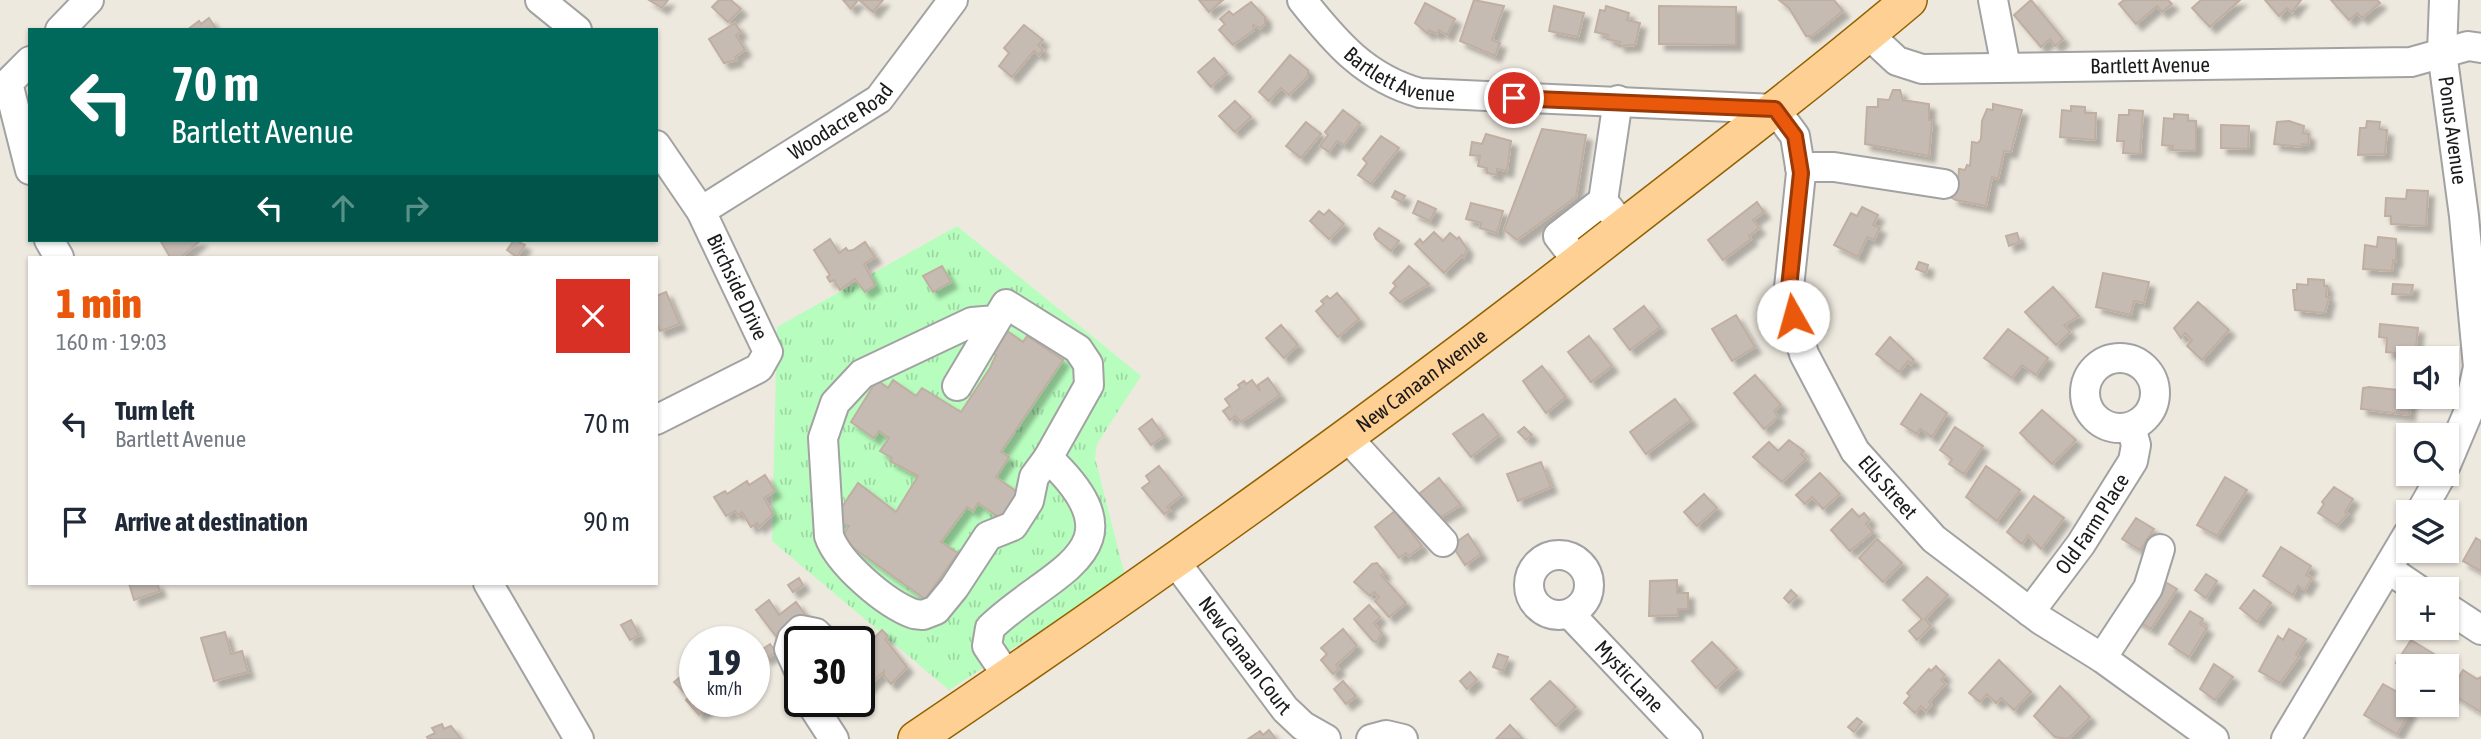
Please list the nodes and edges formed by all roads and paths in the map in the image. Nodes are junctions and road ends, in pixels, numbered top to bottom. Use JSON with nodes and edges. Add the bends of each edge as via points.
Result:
{"nodes":[{"id":1,"x":89,"y":0,"type":"edge"},
{"id":2,"x":540,"y":0,"type":"edge"},
{"id":3,"x":953,"y":0,"type":"edge"},
{"id":4,"x":1909,"y":0,"type":"edge"},
{"id":5,"x":1993,"y":0,"type":"edge"},
{"id":6,"x":2444,"y":0,"type":"edge"},
{"id":7,"x":1304,"y":1,"type":"edge"},
{"id":8,"x":62,"y":28,"type":"edge"},
{"id":9,"x":575,"y":28,"type":"edge"},
{"id":10,"x":1868,"y":34,"type":"junction"},
{"id":11,"x":2481,"y":48,"type":"edge"},
{"id":12,"x":2442,"y":52,"type":"junction"},
{"id":13,"x":28,"y":63,"type":"edge"},
{"id":14,"x":2006,"y":67,"type":"junction"},
{"id":15,"x":1618,"y":100,"type":"junction"},
{"id":16,"x":1775,"y":109,"type":"junction"},
{"id":17,"x":658,"y":148,"type":"edge"},
{"id":18,"x":28,"y":162,"type":"edge"},
{"id":19,"x":1800,"y":167,"type":"junction"},
{"id":20,"x":1944,"y":184,"type":"dead end"},
{"id":21,"x":701,"y":211,"type":"junction"},
{"id":22,"x":1614,"y":214,"type":"junction"},
{"id":23,"x":996,"y":320,"type":"junction"},
{"id":24,"x":2480,"y":368,"type":"edge"},
{"id":25,"x":957,"y":386,"type":"dead end"},
{"id":26,"x":658,"y":420,"type":"edge"},
{"id":27,"x":2131,"y":427,"type":"dead end"},
{"id":28,"x":2459,"y":434,"type":"edge"},
{"id":29,"x":1346,"y":436,"type":"junction"},
{"id":30,"x":1048,"y":458,"type":"junction"},
{"id":31,"x":1443,"y":542,"type":"dead end"},
{"id":32,"x":2160,"y":549,"type":"dead end"},
{"id":33,"x":2396,"y":555,"type":"edge"},
{"id":34,"x":1174,"y":560,"type":"junction"},
{"id":35,"x":2388,"y":569,"type":"junction"},
{"id":36,"x":2400,"y":577,"type":"edge"},
{"id":37,"x":489,"y":585,"type":"edge"},
{"id":38,"x":2030,"y":612,"type":"junction"},
{"id":39,"x":1570,"y":614,"type":"dead end"},
{"id":40,"x":2459,"y":616,"type":"edge"},
{"id":41,"x":2481,"y":630,"type":"edge"},
{"id":42,"x":2102,"y":659,"type":"junction"},
{"id":43,"x":1009,"y":677,"type":"junction"},
{"id":44,"x":820,"y":717,"type":"edge"},
{"id":45,"x":1310,"y":735,"type":"edge"},
{"id":46,"x":579,"y":739,"type":"edge"},
{"id":47,"x":834,"y":739,"type":"edge"},
{"id":48,"x":916,"y":739,"type":"edge"},
{"id":49,"x":1371,"y":739,"type":"edge"},
{"id":50,"x":1403,"y":739,"type":"edge"},
{"id":51,"x":1688,"y":739,"type":"edge"},
{"id":52,"x":2214,"y":739,"type":"edge"},
{"id":53,"x":2286,"y":739,"type":"edge"}],
"edges":[{"from":1,"to":8,"type":"street"},
{"from":2,"to":9,"type":"street"},
{"from":3,"to":21,"type":"street","name":"Woodacre Road","via":[[879,99]]},
{"from":4,"to":10,"type":"main road","name":"New Canaan Avenue"},
{"from":5,"to":14,"type":"street"},
{"from":6,"to":12,"type":"street","name":"Ponus Avenue"},
{"from":7,"to":15,"type":"street","name":"Bartlett Avenue","via":[[1369,71],[1409,90],[1454,97]]},
{"from":10,"to":14,"type":"street","name":"Bartlett Avenue","via":[[1897,61],[1922,69]]},
{"from":10,"to":16,"type":"main road","name":"New Canaan Avenue"},
{"from":11,"to":12,"type":"street","name":"Bartlett Avenue"},
{"from":12,"to":14,"type":"street","name":"Bartlett Avenue","via":[[2411,62]]},
{"from":12,"to":24,"type":"street","name":"Ponus Avenue"},
{"from":13,"to":18,"type":"street","via":[[8,83]]},
{"from":15,"to":16,"type":"street","name":"Bartlett Avenue"},
{"from":15,"to":22,"type":"street"},
{"from":16,"to":19,"type":"street","name":"Ells Street","via":[[1795,136]]},
{"from":16,"to":22,"type":"main road","name":"New Canaan Avenue"},
{"from":17,"to":21,"type":"street","name":"Birchside Drive"},
{"from":19,"to":20,"type":"street","via":[[1834,167]]},
{"from":19,"to":38,"type":"street","name":"Ells Street","via":[[1800,208],[1788,297],[1811,366],[1856,451],[1934,538]]},
{"from":21,"to":26,"type":"street","name":"Birchside Drive","via":[[768,352],[759,368]]},
{"from":22,"to":29,"type":"main road","name":"New Canaan Avenue","via":[[1578,262]]},
{"from":23,"to":25,"type":"street"},
{"from":23,"to":30,"type":"street","via":[[1006,304],[1071,343],[1088,364],[1086,393]]},
{"from":23,"to":30,"type":"street","via":[[972,323],[862,374],[835,403],[824,429],[829,536],[839,558],[899,606],[923,615],[936,610],[954,589],[988,536],[1013,526],[1029,501],[1034,477]]},
{"from":24,"to":28,"type":"street","name":"Ponus Avenue"},
{"from":27,"to":38,"type":"street","name":"Old Farm Place","via":[[2136,445],[2133,461],[2081,544]]},
{"from":29,"to":31,"type":"street"},
{"from":29,"to":34,"type":"main road","name":"New Canaan Avenue"},
{"from":30,"to":43,"type":"street","via":[[1083,496],[1087,538],[1067,570],[990,628],[987,646]]},
{"from":32,"to":42,"type":"street","via":[[2148,588]]},
{"from":33,"to":35,"type":"street"},
{"from":34,"to":43,"type":"main road","name":"New Canaan Avenue"},
{"from":34,"to":45,"type":"street","name":"New Canaan Court","via":[[1285,709]]},
{"from":35,"to":36,"type":"street"},
{"from":35,"to":53,"type":"street"},
{"from":37,"to":46,"type":"street"},
{"from":38,"to":42,"type":"street","name":"Ells Street"},
{"from":39,"to":51,"type":"street","name":"Mystic Lane"},
{"from":40,"to":41,"type":"street"},
{"from":42,"to":52,"type":"street","name":"Ells Street"},
{"from":43,"to":48,"type":"main road","name":"New Canaan Avenue"},
{"from":44,"to":47,"type":"street"},
{"from":49,"to":50,"type":"street","via":[[1386,735]]}]}
